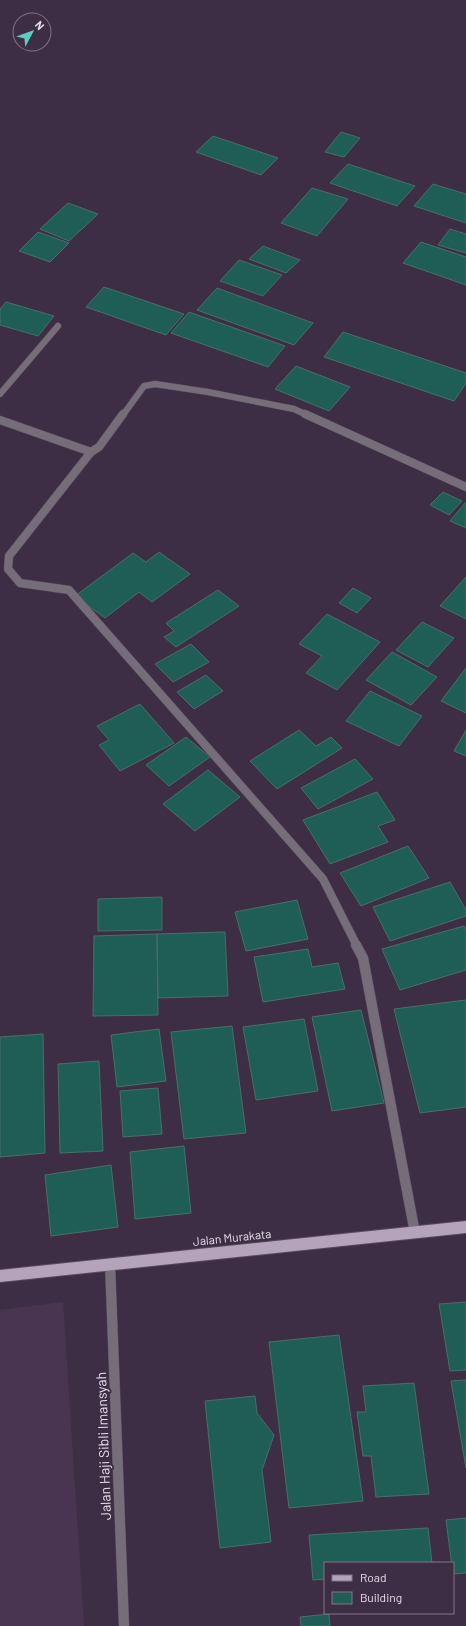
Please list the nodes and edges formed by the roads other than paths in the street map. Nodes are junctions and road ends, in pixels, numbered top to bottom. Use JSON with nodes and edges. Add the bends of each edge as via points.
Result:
{"nodes":[{"id":1,"x":58,"y":326,"type":"dead end"},
{"id":2,"x":0,"y":394,"type":"edge"},
{"id":3,"x":0,"y":420,"type":"edge"},
{"id":4,"x":91,"y":452,"type":"junction"},
{"id":5,"x":466,"y":487,"type":"edge"},
{"id":6,"x":466,"y":1227,"type":"edge"},
{"id":7,"x":415,"y":1232,"type":"junction"},
{"id":8,"x":110,"y":1264,"type":"junction"},
{"id":9,"x":0,"y":1276,"type":"edge"},
{"id":10,"x":124,"y":1626,"type":"edge"}],
"edges":[{"from":1,"to":2,"type":"street"},
{"from":3,"to":4,"type":"street"},
{"from":4,"to":5,"type":"street","via":[[99,447],[144,386],[155,384],[294,409]]},
{"from":4,"to":7,"type":"street","via":[[9,556],[8,569],[20,583],[69,590],[323,880],[363,958]]},
{"from":6,"to":7,"type":"main road","name":"Jalan Murakata"},
{"from":7,"to":8,"type":"main road","name":"Jalan Murakata"},
{"from":8,"to":9,"type":"main road","name":"Jalan Murakata"},
{"from":8,"to":10,"type":"street","name":"Jalan Haji Sibli Imansyah"}]}
